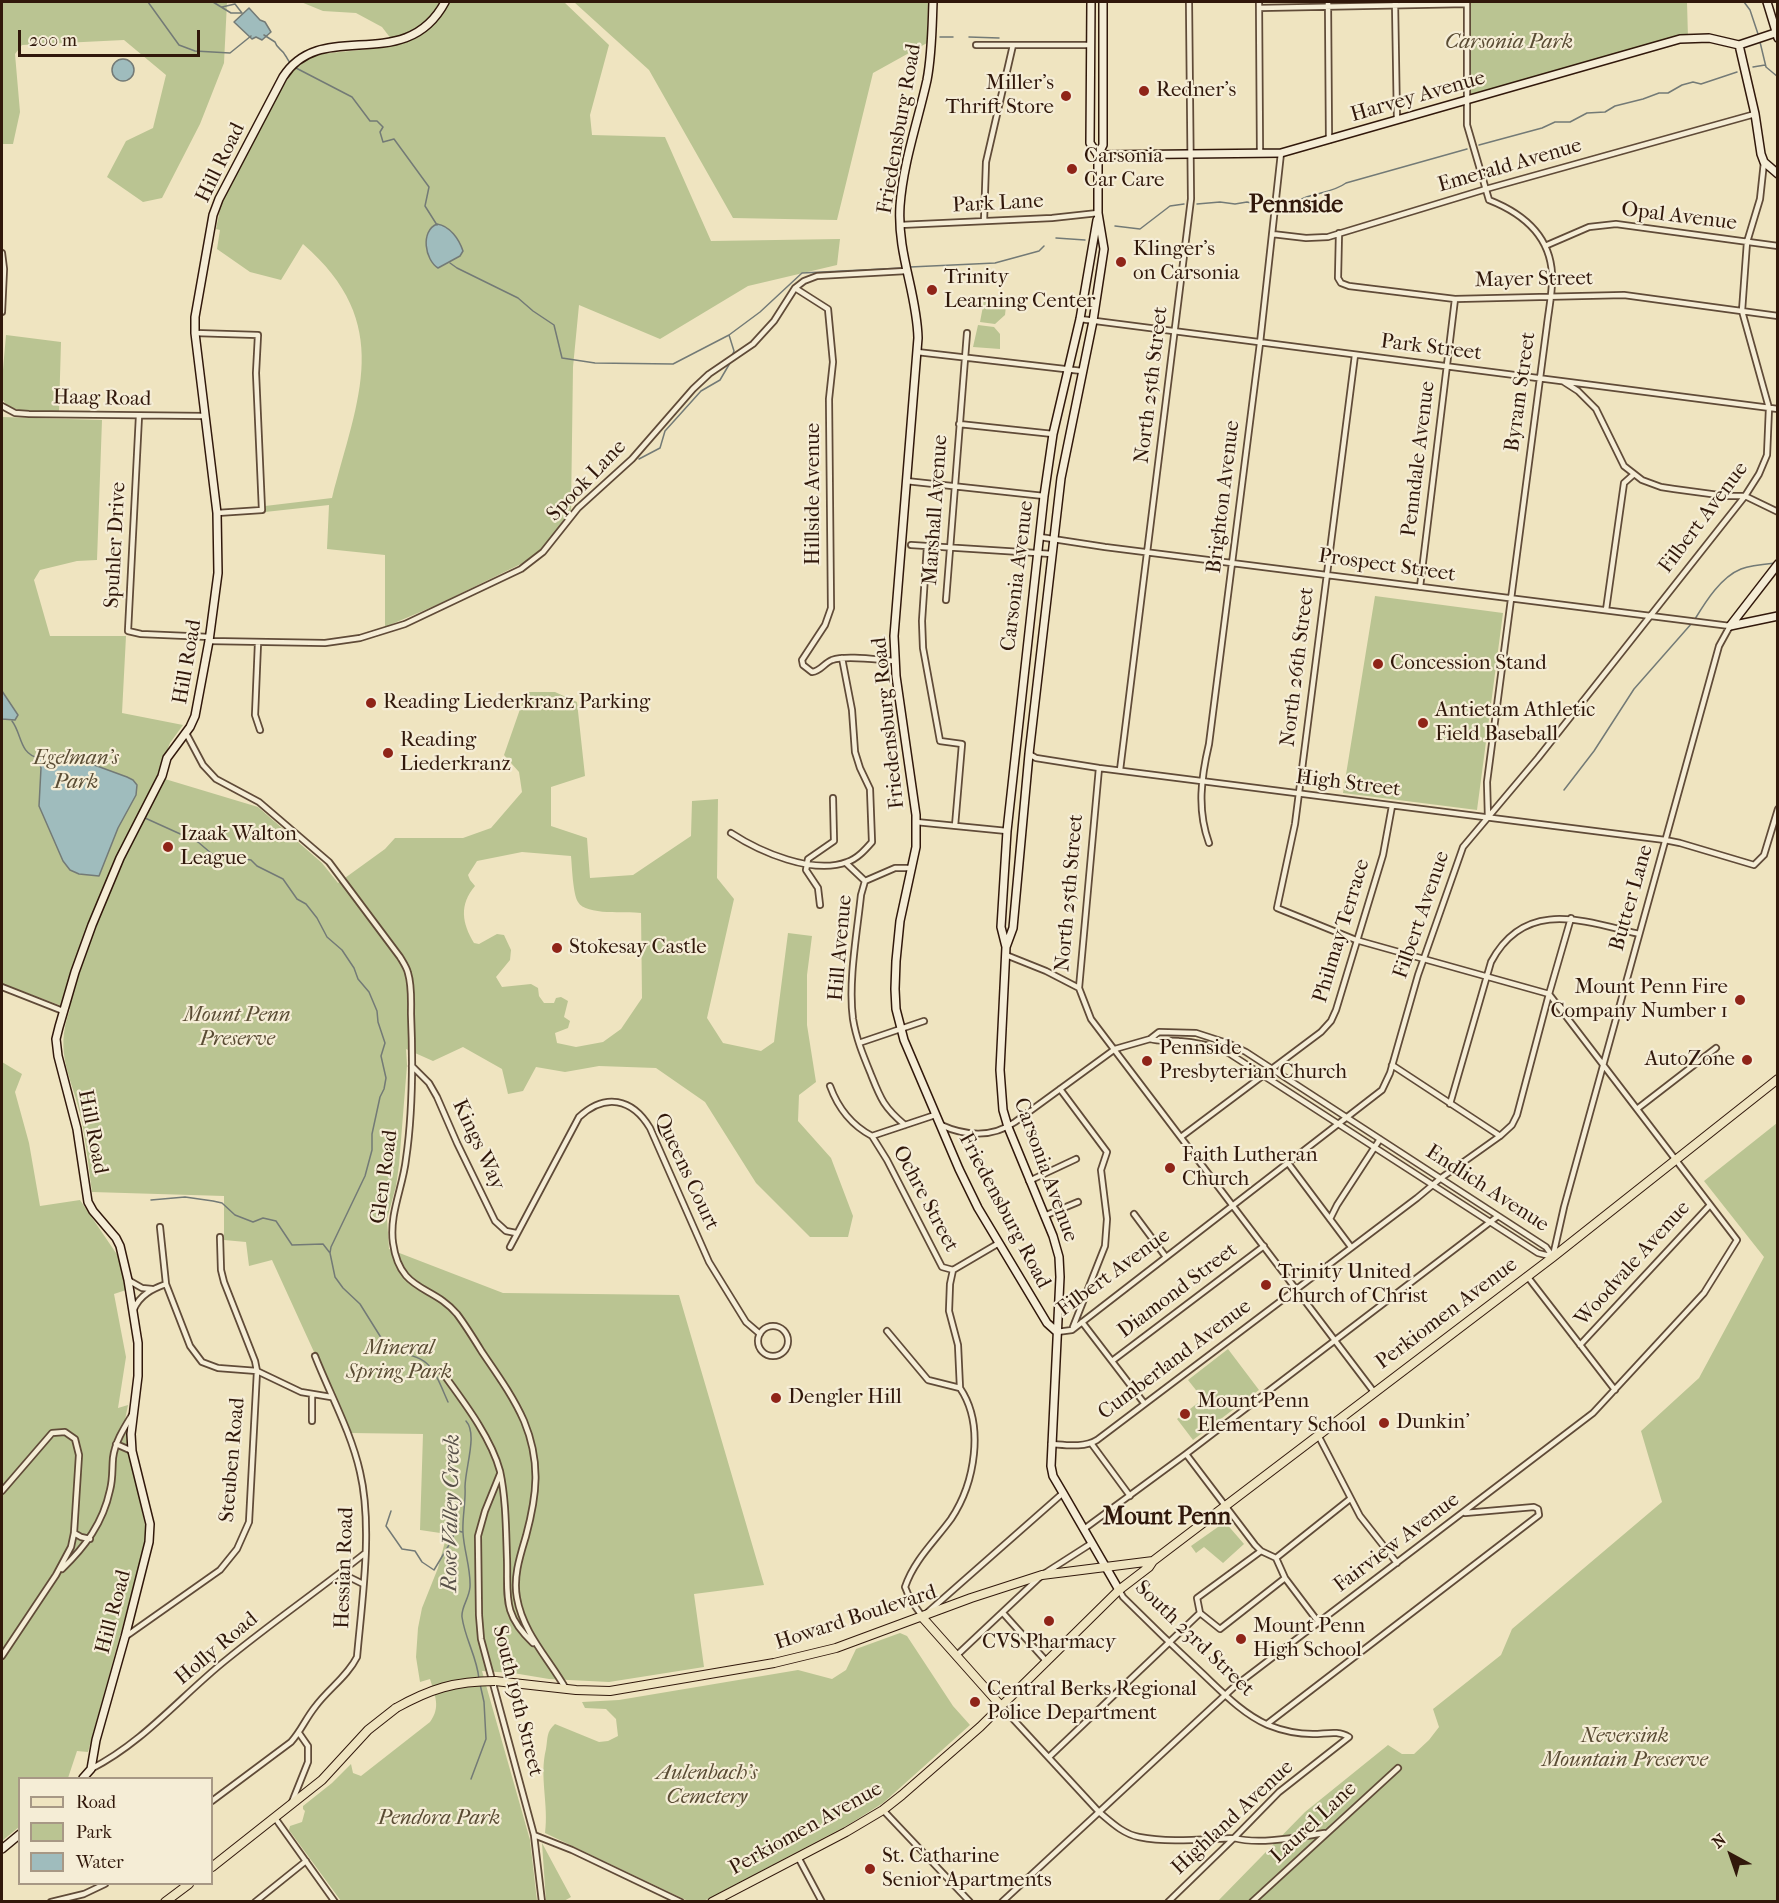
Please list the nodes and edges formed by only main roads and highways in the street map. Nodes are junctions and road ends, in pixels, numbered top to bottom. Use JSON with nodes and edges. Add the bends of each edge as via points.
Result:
{"nodes":[{"id":1,"x":1778,"y":1079,"type":"edge"},
{"id":2,"x":1153,"y":1562,"type":"junction"},
{"id":3,"x":922,"y":1617,"type":"junction"},
{"id":4,"x":1002,"y":1707,"type":"junction"},
{"id":5,"x":213,"y":1866,"type":"edge"},
{"id":6,"x":188,"y":1885,"type":"edge"},
{"id":7,"x":165,"y":1902,"type":"edge"},
{"id":8,"x":712,"y":1902,"type":"edge"}],
"edges":[{"from":1,"to":2,"type":"main road","name":"Perkiomen Avenue","via":[[1553,1257]]},
{"from":2,"to":3,"type":"main road","name":"Howard Boulevard","via":[[1042,1575]]},
{"from":2,"to":4,"type":"main road","name":"Perkiomen Avenue","via":[[1119,1590]]},
{"from":3,"to":4,"type":"main road"},
{"from":3,"to":5,"type":"main road","name":"Howard Boulevard","bridge":true,"via":[[794,1659],[618,1690],[495,1681],[440,1687],[396,1708],[368,1730],[327,1774]]},
{"from":4,"to":8,"type":"main road","name":"Perkiomen Avenue","via":[[883,1810]]},
{"from":6,"to":7,"type":"main road"}]}
